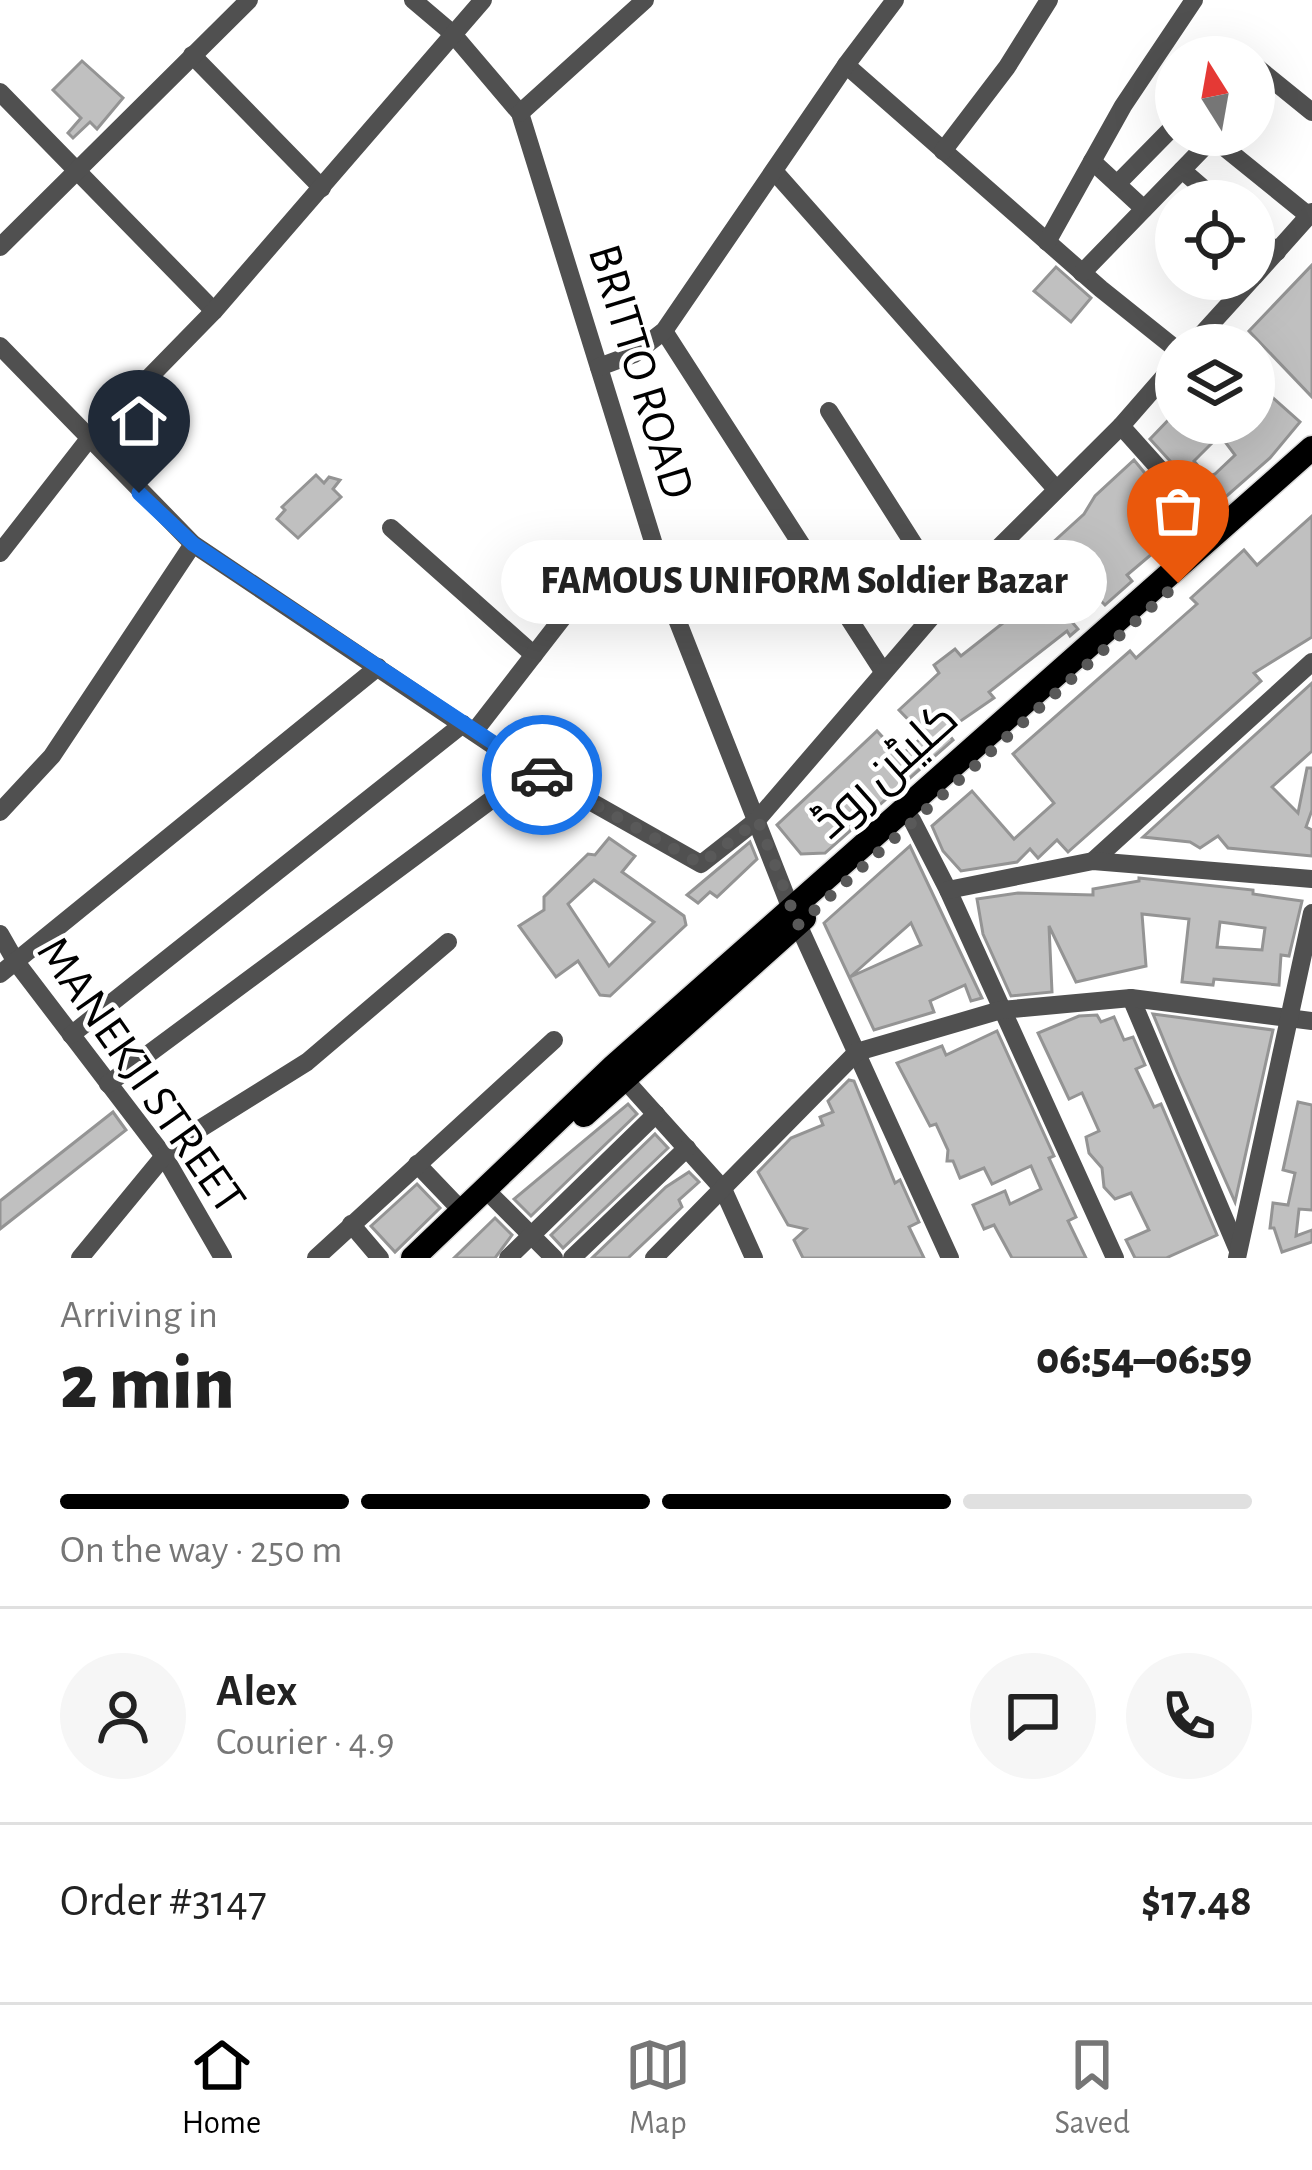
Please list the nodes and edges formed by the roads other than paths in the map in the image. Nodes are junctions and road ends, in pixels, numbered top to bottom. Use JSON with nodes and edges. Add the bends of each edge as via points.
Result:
{"nodes":[{"id":1,"x":249,"y":0,"type":"edge"},
{"id":2,"x":413,"y":0,"type":"edge"},
{"id":3,"x":483,"y":0,"type":"edge"},
{"id":4,"x":645,"y":0,"type":"edge"},
{"id":5,"x":895,"y":0,"type":"edge"},
{"id":6,"x":1049,"y":0,"type":"edge"},
{"id":7,"x":1194,"y":0,"type":"edge"},
{"id":8,"x":452,"y":33,"type":"junction"},
{"id":9,"x":192,"y":55,"type":"junction"},
{"id":10,"x":846,"y":65,"type":"junction"},
{"id":11,"x":1275,"y":82,"type":"edge"},
{"id":12,"x":0,"y":92,"type":"edge"},
{"id":13,"x":520,"y":112,"type":"junction"},
{"id":14,"x":1312,"y":112,"type":"edge"},
{"id":15,"x":1155,"y":145,"type":"edge"},
{"id":16,"x":943,"y":151,"type":"junction"},
{"id":17,"x":1194,"y":156,"type":"edge"},
{"id":18,"x":1235,"y":156,"type":"edge"},
{"id":19,"x":1092,"y":161,"type":"junction"},
{"id":20,"x":1182,"y":170,"type":"junction"},
{"id":21,"x":774,"y":171,"type":"junction"},
{"id":22,"x":79,"y":172,"type":"junction"},
{"id":23,"x":1194,"y":180,"type":"edge"},
{"id":24,"x":1117,"y":184,"type":"junction"},
{"id":25,"x":322,"y":188,"type":"junction"},
{"id":26,"x":1144,"y":209,"type":"junction"},
{"id":27,"x":1310,"y":214,"type":"edge"},
{"id":28,"x":1047,"y":242,"type":"junction"},
{"id":29,"x":0,"y":248,"type":"edge"},
{"id":30,"x":1276,"y":252,"type":"edge"},
{"id":31,"x":1082,"y":273,"type":"junction"},
{"id":32,"x":1233,"y":300,"type":"edge"},
{"id":33,"x":214,"y":311,"type":"junction"},
{"id":34,"x":1211,"y":324,"type":"edge"},
{"id":35,"x":664,"y":331,"type":"junction"},
{"id":36,"x":1155,"y":332,"type":"edge"},
{"id":37,"x":0,"y":346,"type":"edge"},
{"id":38,"x":599,"y":367,"type":"junction"},
{"id":39,"x":1155,"y":387,"type":"edge"},
{"id":40,"x":829,"y":411,"type":"dead end"},
{"id":41,"x":1120,"y":426,"type":"junction"},
{"id":42,"x":88,"y":440,"type":"junction"},
{"id":43,"x":1312,"y":448,"type":"edge"},
{"id":44,"x":1312,"y":466,"type":"edge"},
{"id":45,"x":1056,"y":489,"type":"junction"},
{"id":46,"x":391,"y":528,"type":"dead end"},
{"id":47,"x":1216,"y":532,"type":"junction"},
{"id":48,"x":193,"y":544,"type":"junction"},
{"id":49,"x":658,"y":551,"type":"junction"},
{"id":50,"x":0,"y":553,"type":"edge"},
{"id":51,"x":948,"y":598,"type":"junction"},
{"id":52,"x":534,"y":655,"type":"junction"},
{"id":53,"x":1312,"y":662,"type":"edge"},
{"id":54,"x":378,"y":667,"type":"junction"},
{"id":55,"x":883,"y":670,"type":"junction"},
{"id":56,"x":469,"y":728,"type":"junction"},
{"id":57,"x":533,"y":769,"type":"junction"},
{"id":58,"x":0,"y":812,"type":"edge"},
{"id":59,"x":758,"y":820,"type":"junction"},
{"id":60,"x":912,"y":820,"type":"junction"},
{"id":61,"x":1093,"y":861,"type":"junction"},
{"id":62,"x":1312,"y":879,"type":"edge"},
{"id":63,"x":948,"y":890,"type":"junction"},
{"id":64,"x":1312,"y":914,"type":"edge"},
{"id":65,"x":795,"y":917,"type":"junction"},
{"id":66,"x":0,"y":934,"type":"edge"},
{"id":67,"x":448,"y":943,"type":"dead end"},
{"id":68,"x":8,"y":968,"type":"edge"},
{"id":69,"x":1131,"y":998,"type":"junction"},
{"id":70,"x":1001,"y":1010,"type":"junction"},
{"id":71,"x":1302,"y":1019,"type":"edge"},
{"id":72,"x":71,"y":1035,"type":"junction"},
{"id":73,"x":554,"y":1040,"type":"dead end"},
{"id":74,"x":857,"y":1052,"type":"junction"},
{"id":75,"x":625,"y":1080,"type":"junction"},
{"id":76,"x":108,"y":1084,"type":"junction"},
{"id":77,"x":656,"y":1114,"type":"junction"},
{"id":78,"x":686,"y":1148,"type":"junction"},
{"id":79,"x":164,"y":1156,"type":"junction"},
{"id":80,"x":417,"y":1164,"type":"junction"},
{"id":81,"x":723,"y":1189,"type":"junction"},
{"id":82,"x":494,"y":1198,"type":"junction"},
{"id":83,"x":460,"y":1209,"type":"junction"},
{"id":84,"x":351,"y":1224,"type":"junction"},
{"id":85,"x":532,"y":1235,"type":"junction"},
{"id":86,"x":1237,"y":1253,"type":"edge"},
{"id":87,"x":80,"y":1258,"type":"edge"},
{"id":88,"x":223,"y":1258,"type":"edge"},
{"id":89,"x":316,"y":1258,"type":"edge"},
{"id":90,"x":380,"y":1258,"type":"edge"},
{"id":91,"x":413,"y":1258,"type":"edge"},
{"id":92,"x":436,"y":1258,"type":"edge"},
{"id":93,"x":508,"y":1258,"type":"edge"},
{"id":94,"x":554,"y":1258,"type":"edge"},
{"id":95,"x":572,"y":1258,"type":"edge"},
{"id":96,"x":654,"y":1258,"type":"edge"},
{"id":97,"x":754,"y":1258,"type":"edge"},
{"id":98,"x":950,"y":1258,"type":"edge"},
{"id":99,"x":1115,"y":1258,"type":"edge"}],
"edges":[{"from":1,"to":9,"type":"street"},
{"from":2,"to":8,"type":"street","name":"BRITTO ROAD"},
{"from":3,"to":8,"type":"street"},
{"from":4,"to":13,"type":"street"},
{"from":5,"to":10,"type":"street"},
{"from":6,"to":16,"type":"street"},
{"from":7,"to":19,"type":"street"},
{"from":8,"to":13,"type":"street","name":"BRITTO ROAD"},
{"from":8,"to":25,"type":"street"},
{"from":9,"to":22,"type":"street"},
{"from":9,"to":25,"type":"street"},
{"from":10,"to":16,"type":"street"},
{"from":10,"to":21,"type":"street"},
{"from":11,"to":14,"type":"street"},
{"from":12,"to":22,"type":"street"},
{"from":13,"to":38,"type":"street","name":"BRITTO ROAD"},
{"from":15,"to":24,"type":"street"},
{"from":16,"to":28,"type":"street"},
{"from":17,"to":20,"type":"street"},
{"from":18,"to":27,"type":"street"},
{"from":19,"to":24,"type":"street"},
{"from":19,"to":28,"type":"street"},
{"from":20,"to":23,"type":"street"},
{"from":20,"to":26,"type":"street"},
{"from":21,"to":35,"type":"street"},
{"from":21,"to":45,"type":"street"},
{"from":22,"to":29,"type":"street"},
{"from":22,"to":33,"type":"street"},
{"from":24,"to":26,"type":"street"},
{"from":25,"to":33,"type":"street"},
{"from":26,"to":31,"type":"street"},
{"from":27,"to":30,"type":"street"},
{"from":28,"to":31,"type":"street"},
{"from":31,"to":36,"type":"street"},
{"from":32,"to":34,"type":"street"},
{"from":33,"to":42,"type":"street"},
{"from":35,"to":38,"type":"street"},
{"from":35,"to":55,"type":"street"},
{"from":37,"to":42,"type":"street"},
{"from":38,"to":49,"type":"street","name":"BRITTO ROAD"},
{"from":39,"to":41,"type":"street"},
{"from":40,"to":51,"type":"street"},
{"from":41,"to":45,"type":"street"},
{"from":41,"to":47,"type":"street"},
{"from":42,"to":48,"type":"street"},
{"from":42,"to":50,"type":"street"},
{"from":43,"to":47,"type":"main road","name":"کلیٹن روڈ"},
{"from":44,"to":60,"type":"main road","name":"کلیٹن روڈ"},
{"from":45,"to":51,"type":"street"},
{"from":46,"to":52,"type":"street"},
{"from":47,"to":65,"type":"main road","name":"کلیٹن روڈ"},
{"from":48,"to":54,"type":"street"},
{"from":48,"to":58,"type":"street","via":[[52,756]]},
{"from":49,"to":52,"type":"street","via":[[592,580]]},
{"from":49,"to":59,"type":"street","name":"BRITTO ROAD"},
{"from":51,"to":55,"type":"street"},
{"from":52,"to":56,"type":"street"},
{"from":53,"to":61,"type":"street"},
{"from":54,"to":56,"type":"street"},
{"from":54,"to":68,"type":"street"},
{"from":55,"to":59,"type":"street"},
{"from":56,"to":57,"type":"street"},
{"from":56,"to":72,"type":"street"},
{"from":57,"to":59,"type":"street","via":[[701,864]]},
{"from":57,"to":76,"type":"street"},
{"from":59,"to":65,"type":"street","name":"BRITTO ROAD"},
{"from":60,"to":63,"type":"street"},
{"from":60,"to":65,"type":"main road","name":"کلیٹن روڈ"},
{"from":61,"to":62,"type":"street"},
{"from":61,"to":63,"type":"street"},
{"from":63,"to":70,"type":"street"},
{"from":64,"to":71,"type":"street"},
{"from":65,"to":74,"type":"street","name":"BRITTO ROAD"},
{"from":65,"to":75,"type":"main road","name":"کلیٹن روڈ"},
{"from":65,"to":83,"type":"main road","name":"کلیٹن روڈ"},
{"from":66,"to":68,"type":"street","name":"MANEKJI STREET"},
{"from":67,"to":79,"type":"street","via":[[307,1062]]},
{"from":68,"to":72,"type":"street","name":"MANEKJI STREET"},
{"from":69,"to":70,"type":"street"},
{"from":69,"to":71,"type":"street"},
{"from":69,"to":86,"type":"street"},
{"from":70,"to":74,"type":"street"},
{"from":70,"to":99,"type":"street"},
{"from":71,"to":86,"type":"street"},
{"from":72,"to":76,"type":"street","name":"MANEKJI STREET"},
{"from":73,"to":80,"type":"street"},
{"from":74,"to":81,"type":"street"},
{"from":74,"to":98,"type":"street","name":"BRITTO ROAD"},
{"from":75,"to":77,"type":"street"},
{"from":75,"to":82,"type":"main road","name":"کلیٹن روڈ"},
{"from":76,"to":79,"type":"street","name":"MANEKJI STREET"},
{"from":77,"to":78,"type":"street"},
{"from":77,"to":85,"type":"street"},
{"from":78,"to":81,"type":"street"},
{"from":78,"to":95,"type":"street"},
{"from":79,"to":87,"type":"street"},
{"from":79,"to":88,"type":"street","name":"MANEKJI STREET"},
{"from":80,"to":83,"type":"street"},
{"from":80,"to":84,"type":"street"},
{"from":81,"to":96,"type":"street"},
{"from":81,"to":97,"type":"street"},
{"from":82,"to":85,"type":"street"},
{"from":82,"to":92,"type":"main road","name":"کلیٹن روڈ"},
{"from":83,"to":91,"type":"main road","name":"کلیٹن روڈ"},
{"from":84,"to":89,"type":"street"},
{"from":84,"to":90,"type":"street"},
{"from":85,"to":93,"type":"street"},
{"from":85,"to":94,"type":"street"}]}
